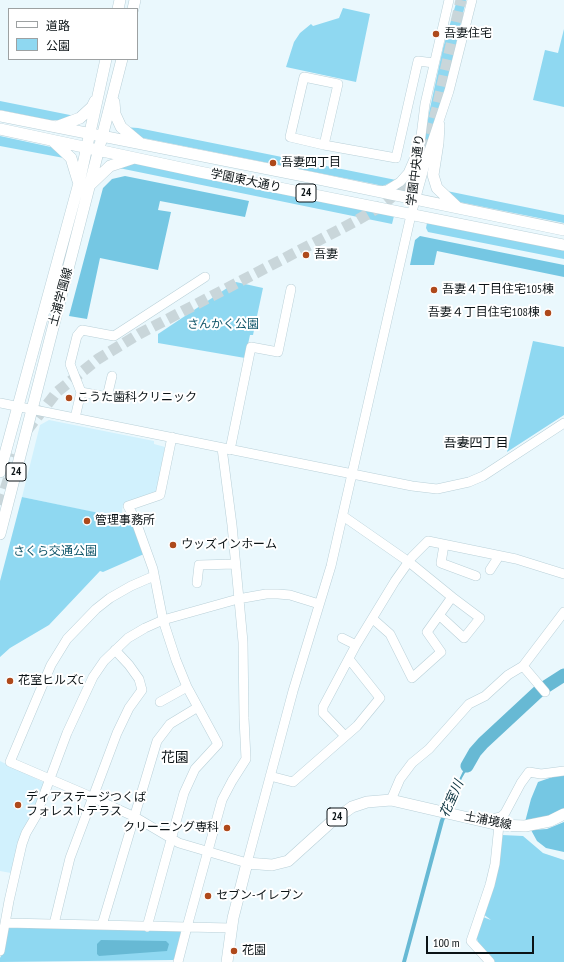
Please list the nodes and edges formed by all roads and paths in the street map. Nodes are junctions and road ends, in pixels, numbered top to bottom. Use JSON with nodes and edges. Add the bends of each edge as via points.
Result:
{"nodes":[{"id":1,"x":449,"y":0,"type":"edge"},
{"id":2,"x":472,"y":0,"type":"edge"},
{"id":3,"x":106,"y":60,"type":"edge"},
{"id":4,"x":122,"y":60,"type":"edge"},
{"id":5,"x":434,"y":63,"type":"junction"},
{"id":6,"x":100,"y":89,"type":"junction"},
{"id":7,"x":113,"y":96,"type":"junction"},
{"id":8,"x":0,"y":116,"type":"edge"},
{"id":9,"x":439,"y":125,"type":"junction"},
{"id":10,"x":55,"y":127,"type":"junction"},
{"id":11,"x":0,"y":129,"type":"edge"},
{"id":12,"x":90,"y":135,"type":"junction"},
{"id":13,"x":103,"y":138,"type":"junction"},
{"id":14,"x":51,"y":140,"type":"junction"},
{"id":15,"x":324,"y":144,"type":"junction"},
{"id":16,"x":144,"y":145,"type":"junction"},
{"id":17,"x":88,"y":147,"type":"junction"},
{"id":18,"x":100,"y":150,"type":"junction"},
{"id":19,"x":418,"y":150,"type":"junction"},
{"id":20,"x":136,"y":158,"type":"junction"},
{"id":21,"x":79,"y":184,"type":"junction"},
{"id":22,"x":90,"y":185,"type":"junction"},
{"id":23,"x":378,"y":192,"type":"junction"},
{"id":24,"x":414,"y":199,"type":"junction"},
{"id":25,"x":459,"y":209,"type":"junction"},
{"id":26,"x":411,"y":215,"type":"junction"},
{"id":27,"x":564,"y":230,"type":"edge"},
{"id":28,"x":564,"y":245,"type":"edge"},
{"id":29,"x":205,"y":277,"type":"dead end"},
{"id":30,"x":291,"y":289,"type":"dead end"},
{"id":31,"x":112,"y":376,"type":"dead end"},
{"id":32,"x":81,"y":392,"type":"junction"},
{"id":33,"x":0,"y":403,"type":"edge"},
{"id":34,"x":18,"y":406,"type":"junction"},
{"id":35,"x":32,"y":409,"type":"junction"},
{"id":36,"x":74,"y":418,"type":"junction"},
{"id":37,"x":564,"y":423,"type":"edge"},
{"id":38,"x":172,"y":437,"type":"junction"},
{"id":39,"x":226,"y":449,"type":"junction"},
{"id":40,"x":0,"y":472,"type":"edge"},
{"id":41,"x":353,"y":474,"type":"junction"},
{"id":42,"x":343,"y":516,"type":"junction"},
{"id":43,"x":0,"y":534,"type":"edge"},
{"id":44,"x":444,"y":545,"type":"junction"},
{"id":45,"x":499,"y":556,"type":"junction"},
{"id":46,"x":409,"y":562,"type":"junction"},
{"id":47,"x":235,"y":564,"type":"junction"},
{"id":48,"x":490,"y":570,"type":"dead end"},
{"id":49,"x":564,"y":574,"type":"edge"},
{"id":50,"x":154,"y":576,"type":"junction"},
{"id":51,"x":476,"y":576,"type":"dead end"},
{"id":52,"x":197,"y":583,"type":"dead end"},
{"id":53,"x":452,"y":597,"type":"junction"},
{"id":54,"x":238,"y":599,"type":"junction"},
{"id":55,"x":319,"y":604,"type":"junction"},
{"id":56,"x":564,"y":612,"type":"edge"},
{"id":57,"x":439,"y":615,"type":"junction"},
{"id":58,"x":163,"y":620,"type":"junction"},
{"id":59,"x":373,"y":620,"type":"junction"},
{"id":60,"x":342,"y":638,"type":"dead end"},
{"id":61,"x":356,"y":645,"type":"junction"},
{"id":62,"x":115,"y":650,"type":"junction"},
{"id":63,"x":349,"y":659,"type":"junction"},
{"id":64,"x":523,"y":666,"type":"junction"},
{"id":65,"x":187,"y":687,"type":"junction"},
{"id":66,"x":542,"y":689,"type":"dead end"},
{"id":67,"x":160,"y":702,"type":"dead end"},
{"id":68,"x":198,"y":707,"type":"junction"},
{"id":69,"x":345,"y":736,"type":"junction"},
{"id":70,"x":564,"y":771,"type":"edge"},
{"id":71,"x":270,"y":776,"type":"junction"},
{"id":72,"x":50,"y":779,"type":"junction"},
{"id":73,"x":93,"y":797,"type":"junction"},
{"id":74,"x":391,"y":800,"type":"junction"},
{"id":75,"x":564,"y":814,"type":"edge"},
{"id":76,"x":135,"y":817,"type":"junction"},
{"id":77,"x":494,"y":824,"type":"junction"},
{"id":78,"x":171,"y":838,"type":"junction"},
{"id":79,"x":208,"y":852,"type":"junction"},
{"id":80,"x":247,"y":863,"type":"junction"},
{"id":81,"x":6,"y":923,"type":"junction"},
{"id":82,"x":54,"y":924,"type":"junction"},
{"id":83,"x":102,"y":925,"type":"junction"},
{"id":84,"x":147,"y":926,"type":"junction"},
{"id":85,"x":187,"y":927,"type":"junction"},
{"id":86,"x":231,"y":928,"type":"junction"},
{"id":87,"x":0,"y":950,"type":"edge"},
{"id":88,"x":178,"y":962,"type":"edge"},
{"id":89,"x":227,"y":962,"type":"edge"},
{"id":90,"x":490,"y":962,"type":"edge"}],
"edges":[{"from":1,"to":5,"type":"street","name":"学園中央通り"},
{"from":2,"to":9,"type":"street","name":"学園中央通り"},
{"from":3,"to":6,"type":"main road","name":"土浦学園線"},
{"from":4,"to":7,"type":"main road","name":"土浦学園線"},
{"from":5,"to":15,"type":"street","via":[[418,61],[396,158]]},
{"from":5,"to":19,"type":"street","name":"学園中央通り"},
{"from":6,"to":10,"type":"main road","via":[[87,113],[74,121]]},
{"from":6,"to":12,"type":"main road","name":"土浦学園線"},
{"from":7,"to":13,"type":"main road","name":"土浦学園線"},
{"from":7,"to":16,"type":"main road","via":[[115,114],[120,126],[129,136]]},
{"from":8,"to":10,"type":"main road","name":"学園東大通り"},
{"from":9,"to":24,"type":"street","name":"学園中央通り"},
{"from":9,"to":25,"type":"main road","via":[[433,175],[436,188]]},
{"from":10,"to":12,"type":"main road","name":"学園東大通り"},
{"from":11,"to":14,"type":"main road","name":"学園東大通り"},
{"from":12,"to":13,"type":"main road","name":"学園東大通り"},
{"from":12,"to":17,"type":"main road","name":"土浦学園線","number":"24"},
{"from":13,"to":16,"type":"main road","name":"学園東大通り","number":"24"},
{"from":13,"to":18,"type":"main road","name":"土浦学園線","number":"24"},
{"from":14,"to":17,"type":"main road","name":"学園東大通り"},
{"from":14,"to":21,"type":"main road","via":[[71,158]]},
{"from":15,"to":15,"type":"street","via":[[290,137],[304,77],[338,84]]},
{"from":16,"to":23,"type":"main road","name":"学園東大通り","number":"24"},
{"from":17,"to":18,"type":"main road","name":"学園東大通り","number":"24"},
{"from":17,"to":21,"type":"main road","name":"土浦学園線","number":"24"},
{"from":18,"to":20,"type":"main road","name":"学園東大通り","number":"24"},
{"from":18,"to":22,"type":"main road","name":"土浦学園線","number":"24"},
{"from":19,"to":23,"type":"street","via":[[408,173],[400,182]]},
{"from":19,"to":24,"type":"street","name":"学園中央通り"},
{"from":20,"to":22,"type":"main road","via":[[110,166]]},
{"from":20,"to":26,"type":"main road","name":"学園東大通り","number":"24"},
{"from":21,"to":34,"type":"main road","name":"土浦学園線","number":"24"},
{"from":22,"to":35,"type":"main road","name":"土浦学園線","number":"24"},
{"from":23,"to":24,"type":"main road","name":"学園東大通り","number":"24"},
{"from":24,"to":25,"type":"main road","name":"学園東大通り","number":"24"},
{"from":24,"to":26,"type":"street","name":"学園中央通り"},
{"from":25,"to":27,"type":"main road","name":"学園東大通り","number":"24"},
{"from":26,"to":28,"type":"main road","name":"学園東大通り","number":"24"},
{"from":26,"to":41,"type":"street","name":"学園中央通り"},
{"from":29,"to":32,"type":"street","via":[[114,336],[82,330],[70,364]]},
{"from":30,"to":39,"type":"street","via":[[278,352],[251,347]]},
{"from":31,"to":32,"type":"street","via":[[107,397]]},
{"from":32,"to":36,"type":"street"},
{"from":33,"to":34,"type":"street"},
{"from":34,"to":35,"type":"street"},
{"from":34,"to":40,"type":"main road","name":"土浦学園線","number":"24"},
{"from":35,"to":36,"type":"street"},
{"from":35,"to":43,"type":"main road","name":"土浦学園線","number":"24"},
{"from":36,"to":38,"type":"street"},
{"from":37,"to":41,"type":"street","via":[[483,476],[455,486],[424,488]]},
{"from":38,"to":39,"type":"street"},
{"from":38,"to":50,"type":"street","via":[[160,495],[128,506],[135,519]]},
{"from":39,"to":41,"type":"street"},
{"from":39,"to":47,"type":"street"},
{"from":41,"to":42,"type":"street","name":"学園中央通り"},
{"from":42,"to":46,"type":"street"},
{"from":42,"to":55,"type":"street","name":"学園中央通り"},
{"from":44,"to":45,"type":"street"},
{"from":44,"to":46,"type":"street","via":[[428,542]]},
{"from":44,"to":51,"type":"street","via":[[440,563]]},
{"from":45,"to":48,"type":"street"},
{"from":45,"to":49,"type":"street"},
{"from":46,"to":53,"type":"street"},
{"from":46,"to":59,"type":"street"},
{"from":47,"to":52,"type":"street","via":[[199,565]]},
{"from":47,"to":54,"type":"street"},
{"from":50,"to":58,"type":"street"},
{"from":50,"to":72,"type":"street","via":[[120,591],[96,609],[67,639],[51,665],[10,762]]},
{"from":53,"to":57,"type":"street"},
{"from":53,"to":57,"type":"street","via":[[480,618],[464,638]]},
{"from":54,"to":55,"type":"street","via":[[278,594]]},
{"from":54,"to":58,"type":"street"},
{"from":54,"to":79,"type":"street","via":[[245,664],[246,759],[225,794]]},
{"from":55,"to":71,"type":"street","name":"学園中央通り"},
{"from":56,"to":64,"type":"street"},
{"from":57,"to":59,"type":"street","via":[[427,632],[441,652],[412,678],[390,634]]},
{"from":58,"to":62,"type":"street","via":[[136,633]]},
{"from":58,"to":65,"type":"street"},
{"from":59,"to":61,"type":"street"},
{"from":60,"to":61,"type":"street"},
{"from":61,"to":63,"type":"street"},
{"from":62,"to":72,"type":"street","via":[[91,681]]},
{"from":62,"to":73,"type":"street","via":[[139,679],[142,690],[121,724]]},
{"from":63,"to":69,"type":"street","via":[[322,710]]},
{"from":63,"to":69,"type":"street","via":[[380,698],[357,726]]},
{"from":64,"to":66,"type":"street"},
{"from":64,"to":74,"type":"street","via":[[508,675],[485,696],[469,704],[400,778]]},
{"from":65,"to":67,"type":"street"},
{"from":65,"to":68,"type":"street"},
{"from":68,"to":76,"type":"street","via":[[170,724],[159,736]]},
{"from":68,"to":78,"type":"street","via":[[218,744],[202,760],[189,780]]},
{"from":69,"to":71,"type":"street","via":[[293,782]]},
{"from":70,"to":77,"type":"street","via":[[541,774],[529,772],[505,813],[501,817],[491,819]]},
{"from":71,"to":80,"type":"street","name":"学園中央通り"},
{"from":72,"to":73,"type":"street"},
{"from":72,"to":81,"type":"street","via":[[22,844]]},
{"from":73,"to":76,"type":"street"},
{"from":73,"to":82,"type":"street","via":[[70,858]]},
{"from":74,"to":77,"type":"main road","name":"土浦境線","number":"24"},
{"from":74,"to":80,"type":"main road","name":"土浦境線","number":"24","via":[[367,802],[344,812],[288,861],[272,865]]},
{"from":75,"to":77,"type":"main road","name":"土浦境線","number":"24","via":[[550,821],[525,826]]},
{"from":76,"to":78,"type":"street"},
{"from":76,"to":83,"type":"street"},
{"from":77,"to":90,"type":"street","via":[[495,864],[471,941]]},
{"from":78,"to":79,"type":"street","via":[[188,847]]},
{"from":78,"to":84,"type":"street"},
{"from":79,"to":80,"type":"street"},
{"from":79,"to":85,"type":"street"},
{"from":80,"to":86,"type":"main road"},
{"from":81,"to":82,"type":"street"},
{"from":81,"to":87,"type":"street"},
{"from":82,"to":83,"type":"street"},
{"from":83,"to":84,"type":"street"},
{"from":84,"to":85,"type":"street"},
{"from":85,"to":86,"type":"street"},
{"from":85,"to":88,"type":"street"},
{"from":86,"to":89,"type":"main road"}]}
